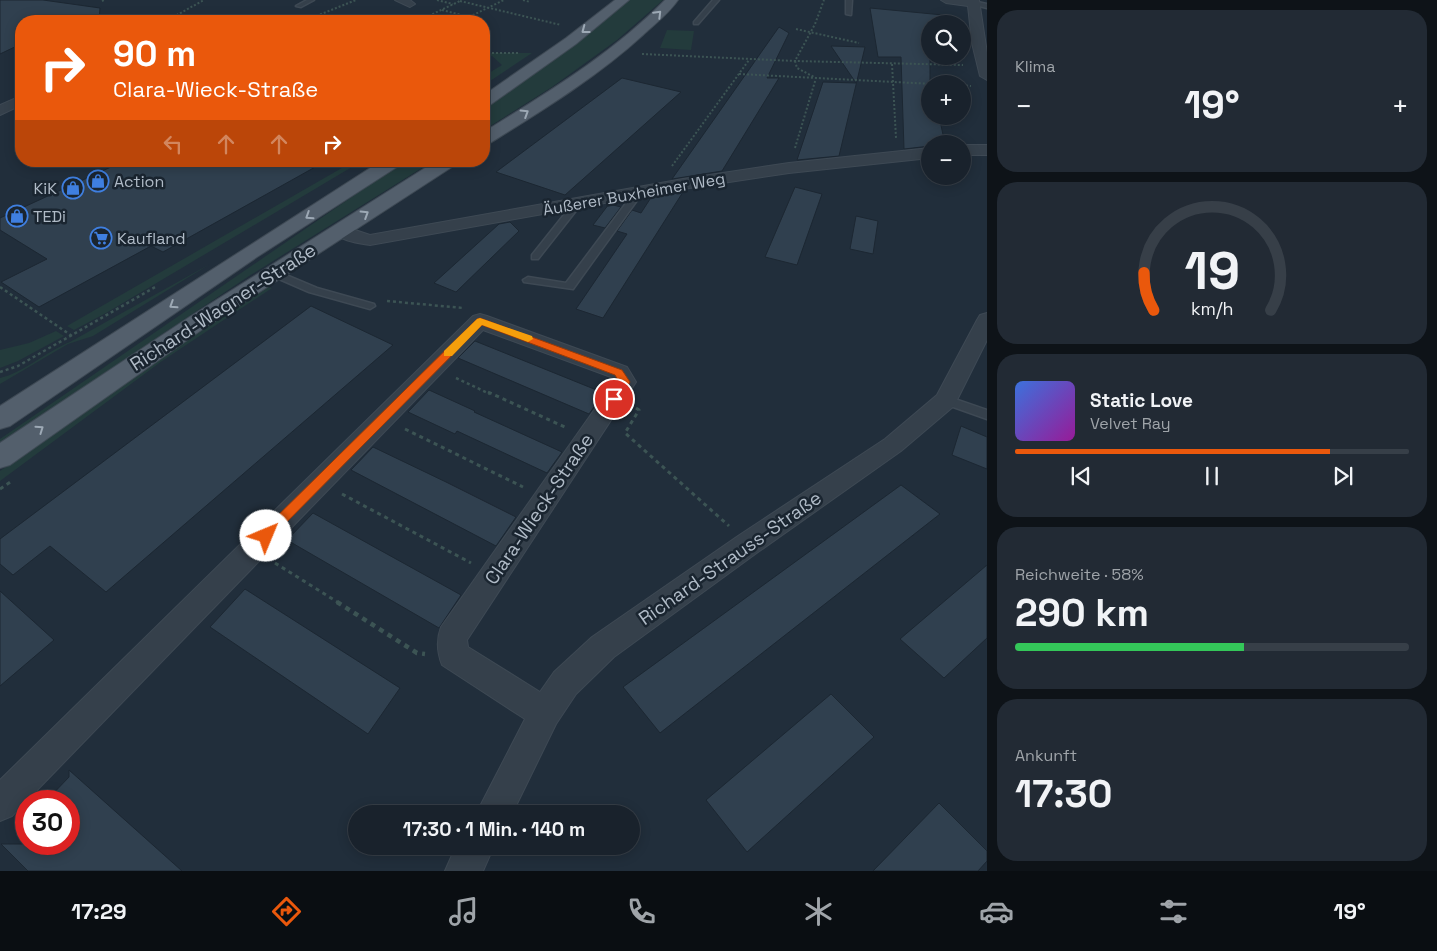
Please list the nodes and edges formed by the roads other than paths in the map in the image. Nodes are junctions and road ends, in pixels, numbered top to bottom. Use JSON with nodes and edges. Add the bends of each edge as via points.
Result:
{"nodes":[{"id":1,"x":311,"y":0,"type":"edge"},
{"id":2,"x":623,"y":0,"type":"edge"},
{"id":3,"x":672,"y":0,"type":"edge"},
{"id":4,"x":716,"y":0,"type":"edge"},
{"id":5,"x":849,"y":0,"type":"edge"},
{"id":6,"x":946,"y":0,"type":"edge"},
{"id":7,"x":974,"y":1,"type":"edge"},
{"id":8,"x":299,"y":6,"type":"dead end"},
{"id":9,"x":987,"y":6,"type":"edge"},
{"id":10,"x":849,"y":14,"type":"dead end"},
{"id":11,"x":696,"y":23,"type":"dead end"},
{"id":12,"x":986,"y":72,"type":"edge"},
{"id":13,"x":490,"y":98,"type":"edge"},
{"id":14,"x":15,"y":103,"type":"edge"},
{"id":15,"x":0,"y":110,"type":"edge"},
{"id":16,"x":490,"y":135,"type":"edge"},
{"id":17,"x":971,"y":150,"type":"edge"},
{"id":18,"x":987,"y":150,"type":"edge"},
{"id":19,"x":921,"y":154,"type":"edge"},
{"id":20,"x":385,"y":167,"type":"edge"},
{"id":21,"x":440,"y":167,"type":"edge"},
{"id":22,"x":647,"y":191,"type":"junction"},
{"id":23,"x":578,"y":203,"type":"junction"},
{"id":24,"x":340,"y":230,"type":"junction"},
{"id":25,"x":535,"y":256,"type":"dead end"},
{"id":26,"x":274,"y":273,"type":"junction"},
{"id":27,"x":528,"y":280,"type":"dead end"},
{"id":28,"x":370,"y":306,"type":"road end"},
{"id":29,"x":987,"y":320,"type":"edge"},
{"id":30,"x":946,"y":400,"type":"junction"},
{"id":31,"x":987,"y":415,"type":"edge"},
{"id":32,"x":0,"y":419,"type":"edge"},
{"id":33,"x":0,"y":457,"type":"edge"},
{"id":34,"x":545,"y":713,"type":"junction"},
{"id":35,"x":0,"y":804,"type":"edge"},
{"id":36,"x":498,"y":805,"type":"edge"},
{"id":37,"x":471,"y":855,"type":"edge"},
{"id":38,"x":463,"y":871,"type":"edge"}],
"edges":[{"from":1,"to":8,"type":"lane"},
{"from":2,"to":13,"type":"main road","one_way":true},
{"from":16,"to":3,"type":"main road","one_way":true,"via":[[568,85],[644,28]]},
{"from":4,"to":11,"type":"lane"},
{"from":5,"to":10,"type":"lane"},
{"from":6,"to":7,"type":"street"},
{"from":7,"to":9,"type":"lane"},
{"from":7,"to":12,"type":"street","via":[[978,43]]},
{"from":14,"to":15,"type":"street"},
{"from":17,"to":18,"type":"street"},
{"from":19,"to":22,"type":"street","name":"Äußerer Buxheimer Weg","via":[[789,168]]},
{"from":20,"to":32,"type":"main road","name":"Richard-Wagner-Straße","one_way":true},
{"from":24,"to":21,"type":"main road","name":"Richard-Wagner-Straße","one_way":true},
{"from":22,"to":23,"type":"street","name":"Äußerer Buxheimer Weg"},
{"from":22,"to":27,"type":"lane","via":[[569,287]]},
{"from":23,"to":24,"type":"street","name":"Äußerer Buxheimer Weg","via":[[370,240]]},
{"from":23,"to":25,"type":"lane"},
{"from":24,"to":26,"type":"main road","name":"Richard-Wagner-Straße"},
{"from":26,"to":28,"type":"lane","via":[[313,290]]},
{"from":33,"to":26,"type":"main road","name":"Richard-Wagner-Straße","one_way":true},
{"from":29,"to":30,"type":"street","name":"Richard-Strauss-Straße"},
{"from":30,"to":31,"type":"lane"},
{"from":30,"to":34,"type":"street","name":"Richard-Strauss-Straße","via":[[893,445],[603,647],[565,683]]},
{"from":34,"to":35,"type":"street","name":"Clara-Wieck-Straße","via":[[453,655],[452,637],[625,382],[619,372],[480,321]]},
{"from":34,"to":36,"type":"street","name":"Richard-Strauss-Straße"},
{"from":37,"to":38,"type":"street"}]}
